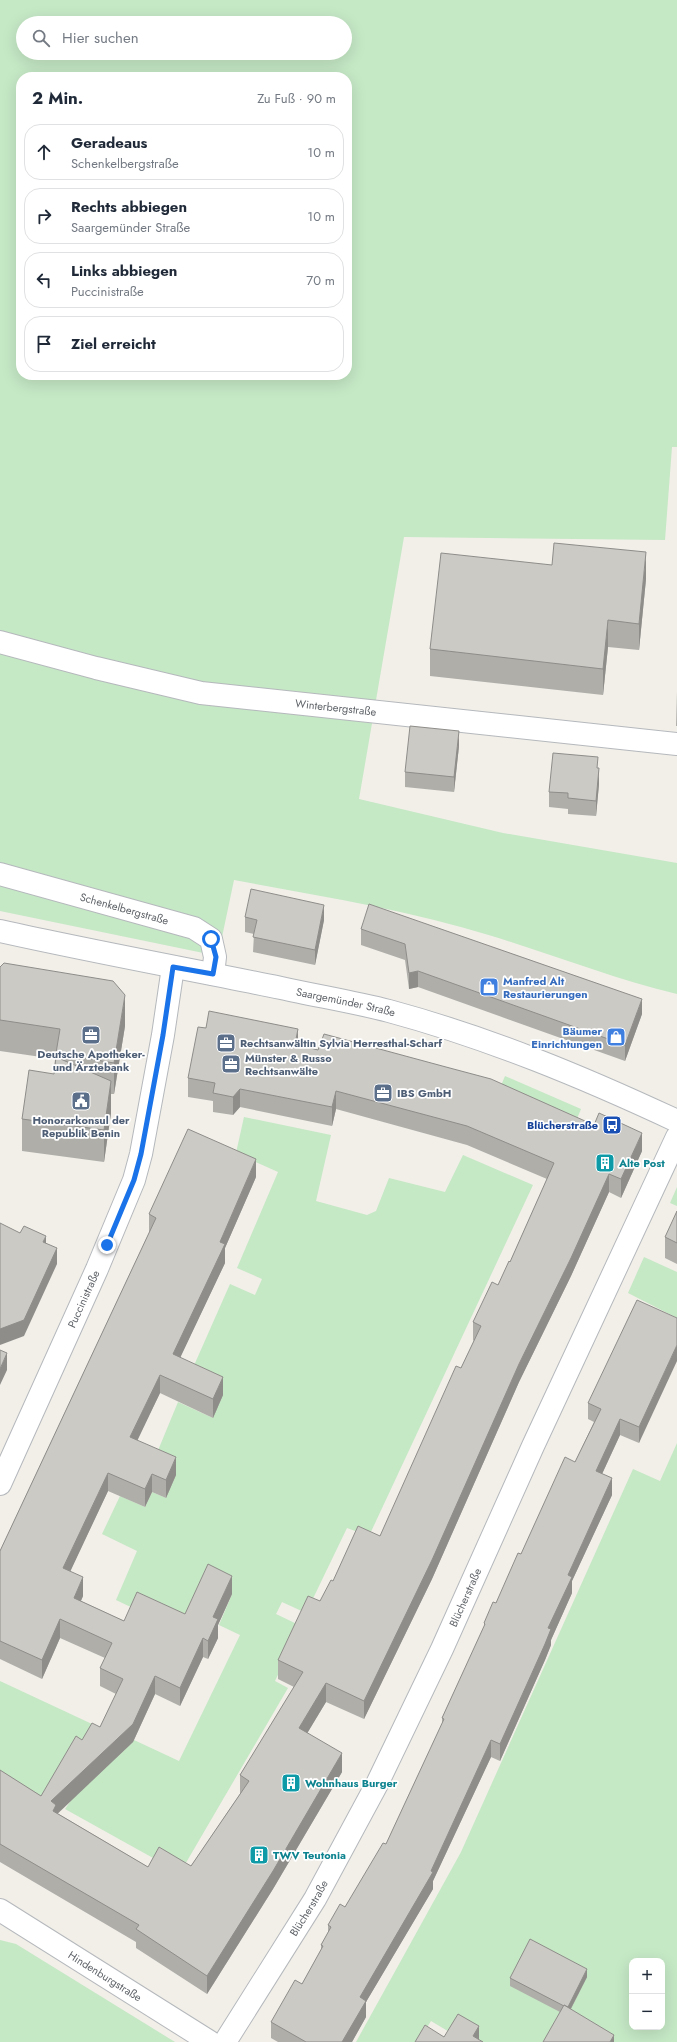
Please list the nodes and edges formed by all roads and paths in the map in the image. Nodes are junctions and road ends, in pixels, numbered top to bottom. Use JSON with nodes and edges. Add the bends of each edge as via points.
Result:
{"nodes":[{"id":1,"x":0,"y":642,"type":"edge"},
{"id":2,"x":677,"y":744,"type":"edge"},
{"id":3,"x":0,"y":874,"type":"edge"},
{"id":4,"x":0,"y":931,"type":"edge"},
{"id":5,"x":173,"y":967,"type":"junction"},
{"id":6,"x":213,"y":974,"type":"junction"},
{"id":7,"x":677,"y":1120,"type":"edge"},
{"id":8,"x":677,"y":1137,"type":"edge"},
{"id":9,"x":0,"y":1484,"type":"edge"},
{"id":10,"x":0,"y":1910,"type":"edge"},
{"id":11,"x":0,"y":1923,"type":"edge"},
{"id":12,"x":22,"y":1924,"type":"junction"},
{"id":13,"x":210,"y":2042,"type":"edge"},
{"id":14,"x":225,"y":2042,"type":"edge"}],
"edges":[{"from":1,"to":2,"type":"street","name":"Winterbergstraße","via":[[201,693]]},
{"from":3,"to":6,"type":"street","name":"Schenkelbergstraße","via":[[194,928],[211,939],[216,957]]},
{"from":4,"to":5,"type":"street","name":"Saargemünder Straße"},
{"from":5,"to":6,"type":"street","name":"Saargemünder Straße"},
{"from":5,"to":9,"type":"street","name":"Puccinistraße","via":[[163,1035],[134,1180]]},
{"from":6,"to":7,"type":"street","name":"Saargemünder Straße","via":[[379,1009],[435,1024],[539,1060]]},
{"from":8,"to":14,"type":"street","name":"Blücherstraße","via":[[442,1649],[380,1778],[315,1899]]},
{"from":10,"to":12,"type":"street","name":"Hindenburgstraße"},
{"from":11,"to":12,"type":"street"},
{"from":12,"to":13,"type":"street","name":"Hindenburgstraße"}]}
